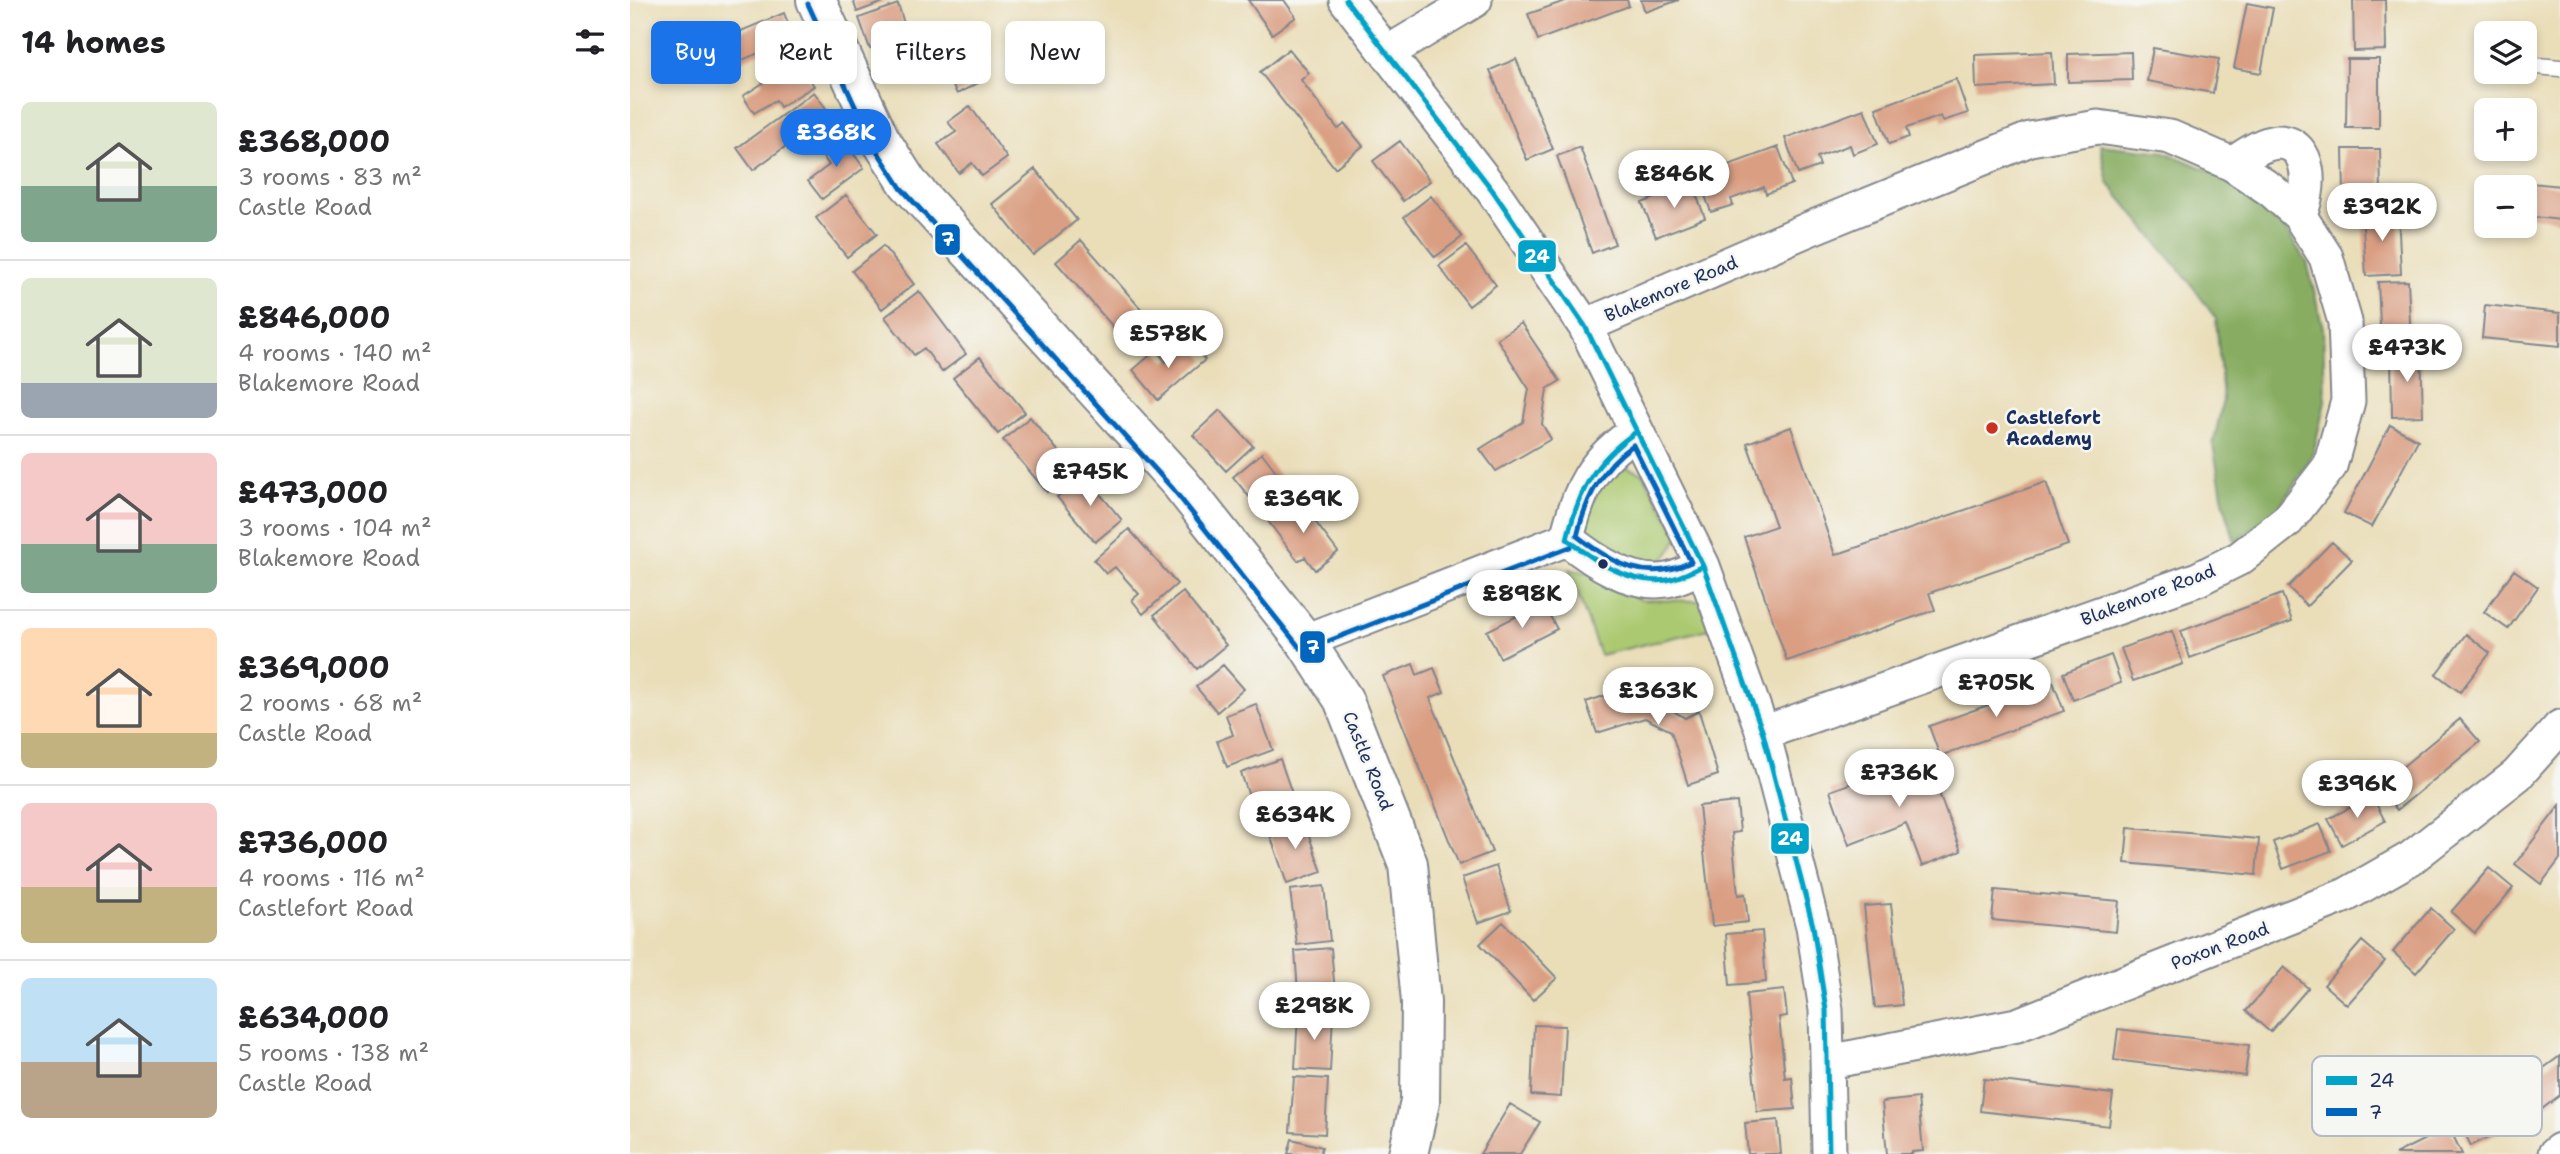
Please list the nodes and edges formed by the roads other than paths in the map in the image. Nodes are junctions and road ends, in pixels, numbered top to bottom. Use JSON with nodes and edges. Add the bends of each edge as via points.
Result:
{"nodes":[{"id":1,"x":816,"y":0,"type":"edge"},
{"id":2,"x":1346,"y":0,"type":"edge"},
{"id":3,"x":1475,"y":0,"type":"edge"},
{"id":4,"x":1387,"y":53,"type":"junction"},
{"id":5,"x":2537,"y":66,"type":"edge"},
{"id":6,"x":2560,"y":68,"type":"edge"},
{"id":7,"x":2232,"y":164,"type":"junction"},
{"id":8,"x":2299,"y":215,"type":"junction"},
{"id":9,"x":1585,"y":326,"type":"junction"},
{"id":10,"x":1636,"y":432,"type":"junction"},
{"id":11,"x":1567,"y":539,"type":"junction"},
{"id":12,"x":1703,"y":566,"type":"junction"},
{"id":13,"x":1305,"y":641,"type":"junction"},
{"id":14,"x":2560,"y":727,"type":"edge"},
{"id":15,"x":1763,"y":733,"type":"junction"},
{"id":16,"x":1829,"y":1062,"type":"junction"},
{"id":17,"x":2560,"y":1150,"type":"edge"},
{"id":18,"x":1408,"y":1154,"type":"edge"},
{"id":19,"x":1829,"y":1154,"type":"edge"},
{"id":20,"x":2555,"y":1154,"type":"edge"}],
"edges":[{"from":1,"to":13,"type":"street","name":"Castle Road","via":[[880,139],[908,183],[1180,483]]},
{"from":2,"to":4,"type":"street"},
{"from":3,"to":4,"type":"street"},
{"from":4,"to":9,"type":"street","via":[[1493,191]]},
{"from":5,"to":6,"type":"lane"},
{"from":7,"to":8,"type":"street","name":"Blakemore Road"},
{"from":7,"to":8,"type":"street","via":[[2261,146],[2290,145],[2305,166],[2308,189]]},
{"from":7,"to":9,"type":"street","name":"Blakemore Road","via":[[2170,137],[2098,127],[2030,139]]},
{"from":8,"to":15,"type":"street","name":"Blakemore Road","via":[[2326,257],[2345,322],[2348,401],[2330,466],[2288,520],[2240,558],[2198,579]]},
{"from":9,"to":10,"type":"street"},
{"from":10,"to":11,"type":"street","via":[[1598,461],[1573,514]]},
{"from":10,"to":12,"type":"street"},
{"from":11,"to":12,"type":"street","via":[[1591,559],[1639,580],[1670,580]]},
{"from":11,"to":13,"type":"street"},
{"from":12,"to":15,"type":"street"},
{"from":13,"to":18,"type":"street","name":"Castle Road","via":[[1343,699],[1408,864],[1421,1002],[1420,1102]]},
{"from":14,"to":16,"type":"street","name":"Poxon Road","via":[[2507,784],[2411,858],[2346,895],[2017,1025]]},
{"from":15,"to":16,"type":"street","via":[[1813,926]]},
{"from":16,"to":19,"type":"street"},
{"from":17,"to":20,"type":"street"}]}
